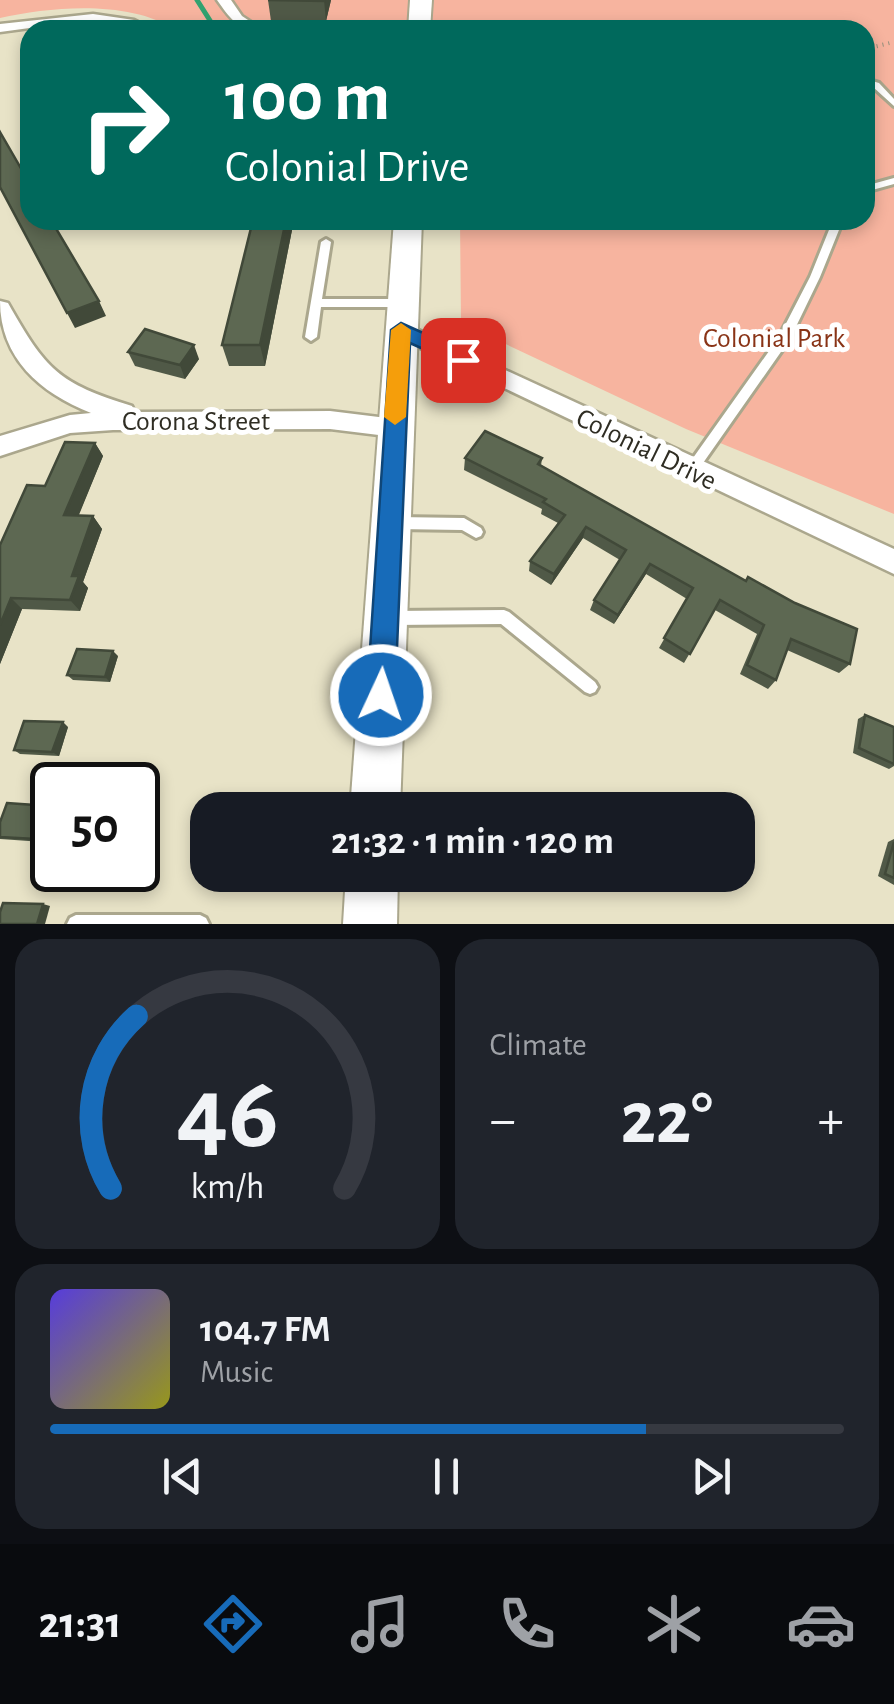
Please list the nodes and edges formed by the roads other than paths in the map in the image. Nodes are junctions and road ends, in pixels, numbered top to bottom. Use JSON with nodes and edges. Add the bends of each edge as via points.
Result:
{"nodes":[{"id":1,"x":224,"y":0,"type":"edge"},
{"id":2,"x":64,"y":20,"type":"edge"},
{"id":3,"x":118,"y":20,"type":"edge"},
{"id":4,"x":239,"y":20,"type":"edge"},
{"id":5,"x":875,"y":85,"type":"edge"},
{"id":6,"x":894,"y":104,"type":"edge"},
{"id":7,"x":407,"y":230,"type":"edge"},
{"id":8,"x":834,"y":230,"type":"edge"},
{"id":9,"x":326,"y":242,"type":"dead end"},
{"id":10,"x":316,"y":303,"type":"junction"},
{"id":11,"x":0,"y":308,"type":"edge"},
{"id":12,"x":402,"y":317,"type":"junction"},
{"id":13,"x":310,"y":338,"type":"dead end"},
{"id":14,"x":154,"y":420,"type":"junction"},
{"id":15,"x":394,"y":428,"type":"junction"},
{"id":16,"x":0,"y":446,"type":"edge"},
{"id":17,"x":692,"y":469,"type":"junction"},
{"id":18,"x":390,"y":523,"type":"junction"},
{"id":19,"x":476,"y":532,"type":"dead end"},
{"id":20,"x":894,"y":562,"type":"edge"},
{"id":21,"x":385,"y":618,"type":"junction"},
{"id":22,"x":590,"y":688,"type":"dead end"},
{"id":23,"x":377,"y":792,"type":"edge"},
{"id":24,"x":371,"y":892,"type":"edge"},
{"id":25,"x":76,"y":923,"type":"edge"},
{"id":26,"x":200,"y":924,"type":"edge"},
{"id":27,"x":370,"y":924,"type":"edge"}],
"edges":[{"from":1,"to":4,"type":"street"},
{"from":2,"to":3,"type":"street"},
{"from":5,"to":6,"type":"lane"},
{"from":7,"to":12,"type":"main road"},
{"from":8,"to":17,"type":"lane","via":[[784,338]]},
{"from":9,"to":10,"type":"lane"},
{"from":10,"to":12,"type":"lane"},
{"from":10,"to":13,"type":"lane"},
{"from":11,"to":14,"type":"street","via":[[16,342],[49,382],[78,399]]},
{"from":12,"to":15,"type":"main road"},
{"from":12,"to":17,"type":"street","name":"Colonial Drive"},
{"from":14,"to":15,"type":"street","name":"Corona Street","via":[[330,420]]},
{"from":14,"to":16,"type":"street","name":"Corona Street","via":[[70,424]]},
{"from":15,"to":18,"type":"main road"},
{"from":17,"to":20,"type":"street","name":"Colonial Drive"},
{"from":18,"to":19,"type":"lane","via":[[464,524]]},
{"from":18,"to":21,"type":"main road"},
{"from":21,"to":22,"type":"lane","via":[[504,618]]},
{"from":21,"to":23,"type":"main road"},
{"from":24,"to":27,"type":"main road"},
{"from":25,"to":26,"type":"lane"}]}
